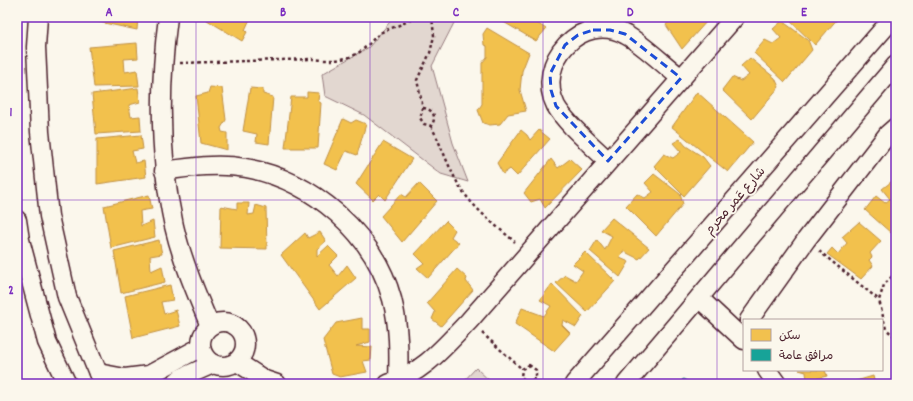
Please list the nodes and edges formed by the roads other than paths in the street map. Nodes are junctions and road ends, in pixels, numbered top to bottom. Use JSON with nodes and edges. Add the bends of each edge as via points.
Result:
{"nodes":[{"id":1,"x":38,"y":17,"type":"edge"},
{"id":2,"x":168,"y":17,"type":"edge"},
{"id":3,"x":735,"y":17,"type":"edge"},
{"id":4,"x":894,"y":17,"type":"edge"},
{"id":5,"x":896,"y":64,"type":"edge"},
{"id":6,"x":889,"y":77,"type":"edge"},
{"id":7,"x":681,"y":78,"type":"junction"},
{"id":8,"x":896,"y":126,"type":"edge"},
{"id":9,"x":608,"y":161,"type":"junction"},
{"id":10,"x":164,"y":171,"type":"junction"},
{"id":11,"x":17,"y":220,"type":"edge"},
{"id":12,"x":699,"y":298,"type":"junction"},
{"id":13,"x":752,"y":319,"type":"edge"},
{"id":14,"x":210,"y":326,"type":"junction"},
{"id":15,"x":743,"y":329,"type":"edge"},
{"id":16,"x":201,"y":347,"type":"junction"},
{"id":17,"x":237,"y":362,"type":"junction"},
{"id":18,"x":213,"y":364,"type":"junction"},
{"id":19,"x":768,"y":371,"type":"edge"},
{"id":20,"x":101,"y":379,"type":"edge"},
{"id":21,"x":393,"y":382,"type":"edge"},
{"id":22,"x":67,"y":384,"type":"edge"},
{"id":23,"x":174,"y":384,"type":"edge"},
{"id":24,"x":278,"y":384,"type":"edge"},
{"id":25,"x":574,"y":384,"type":"edge"},
{"id":26,"x":626,"y":384,"type":"edge"},
{"id":27,"x":777,"y":384,"type":"edge"}],
"edges":[{"from":1,"to":20,"type":"street","via":[[36,47],[40,132],[49,216],[68,297]]},
{"from":2,"to":10,"type":"street","via":[[162,64]]},
{"from":3,"to":7,"type":"street"},
{"from":4,"to":25,"type":"street","name":"شارع عَمر محرم"},
{"from":5,"to":6,"type":"street"},
{"from":6,"to":12,"type":"street"},
{"from":7,"to":9,"type":"street"},
{"from":7,"to":9,"type":"street","via":[[625,34],[610,30],[593,30],[583,33],[565,45],[555,58],[550,74],[556,106]]},
{"from":8,"to":13,"type":"street","via":[[806,240]]},
{"from":9,"to":21,"type":"street","via":[[469,322],[431,361]]},
{"from":10,"to":14,"type":"street","via":[[176,234],[189,277]]},
{"from":10,"to":21,"type":"street","via":[[205,164],[246,168],[285,179],[321,199],[352,227],[376,261],[392,299],[399,340]]},
{"from":11,"to":22,"type":"street","via":[[47,342]]},
{"from":12,"to":15,"type":"street"},
{"from":12,"to":26,"type":"street"},
{"from":14,"to":16,"type":"street","via":[[204,332]]},
{"from":14,"to":17,"type":"street","via":[[226,322],[241,330],[246,347]]},
{"from":16,"to":18,"type":"street","via":[[203,354]]},
{"from":16,"to":20,"type":"street","via":[[149,375]]},
{"from":17,"to":18,"type":"street","via":[[229,366]]},
{"from":17,"to":24,"type":"street","via":[[265,380]]},
{"from":18,"to":23,"type":"street"},
{"from":19,"to":27,"type":"street"}]}
